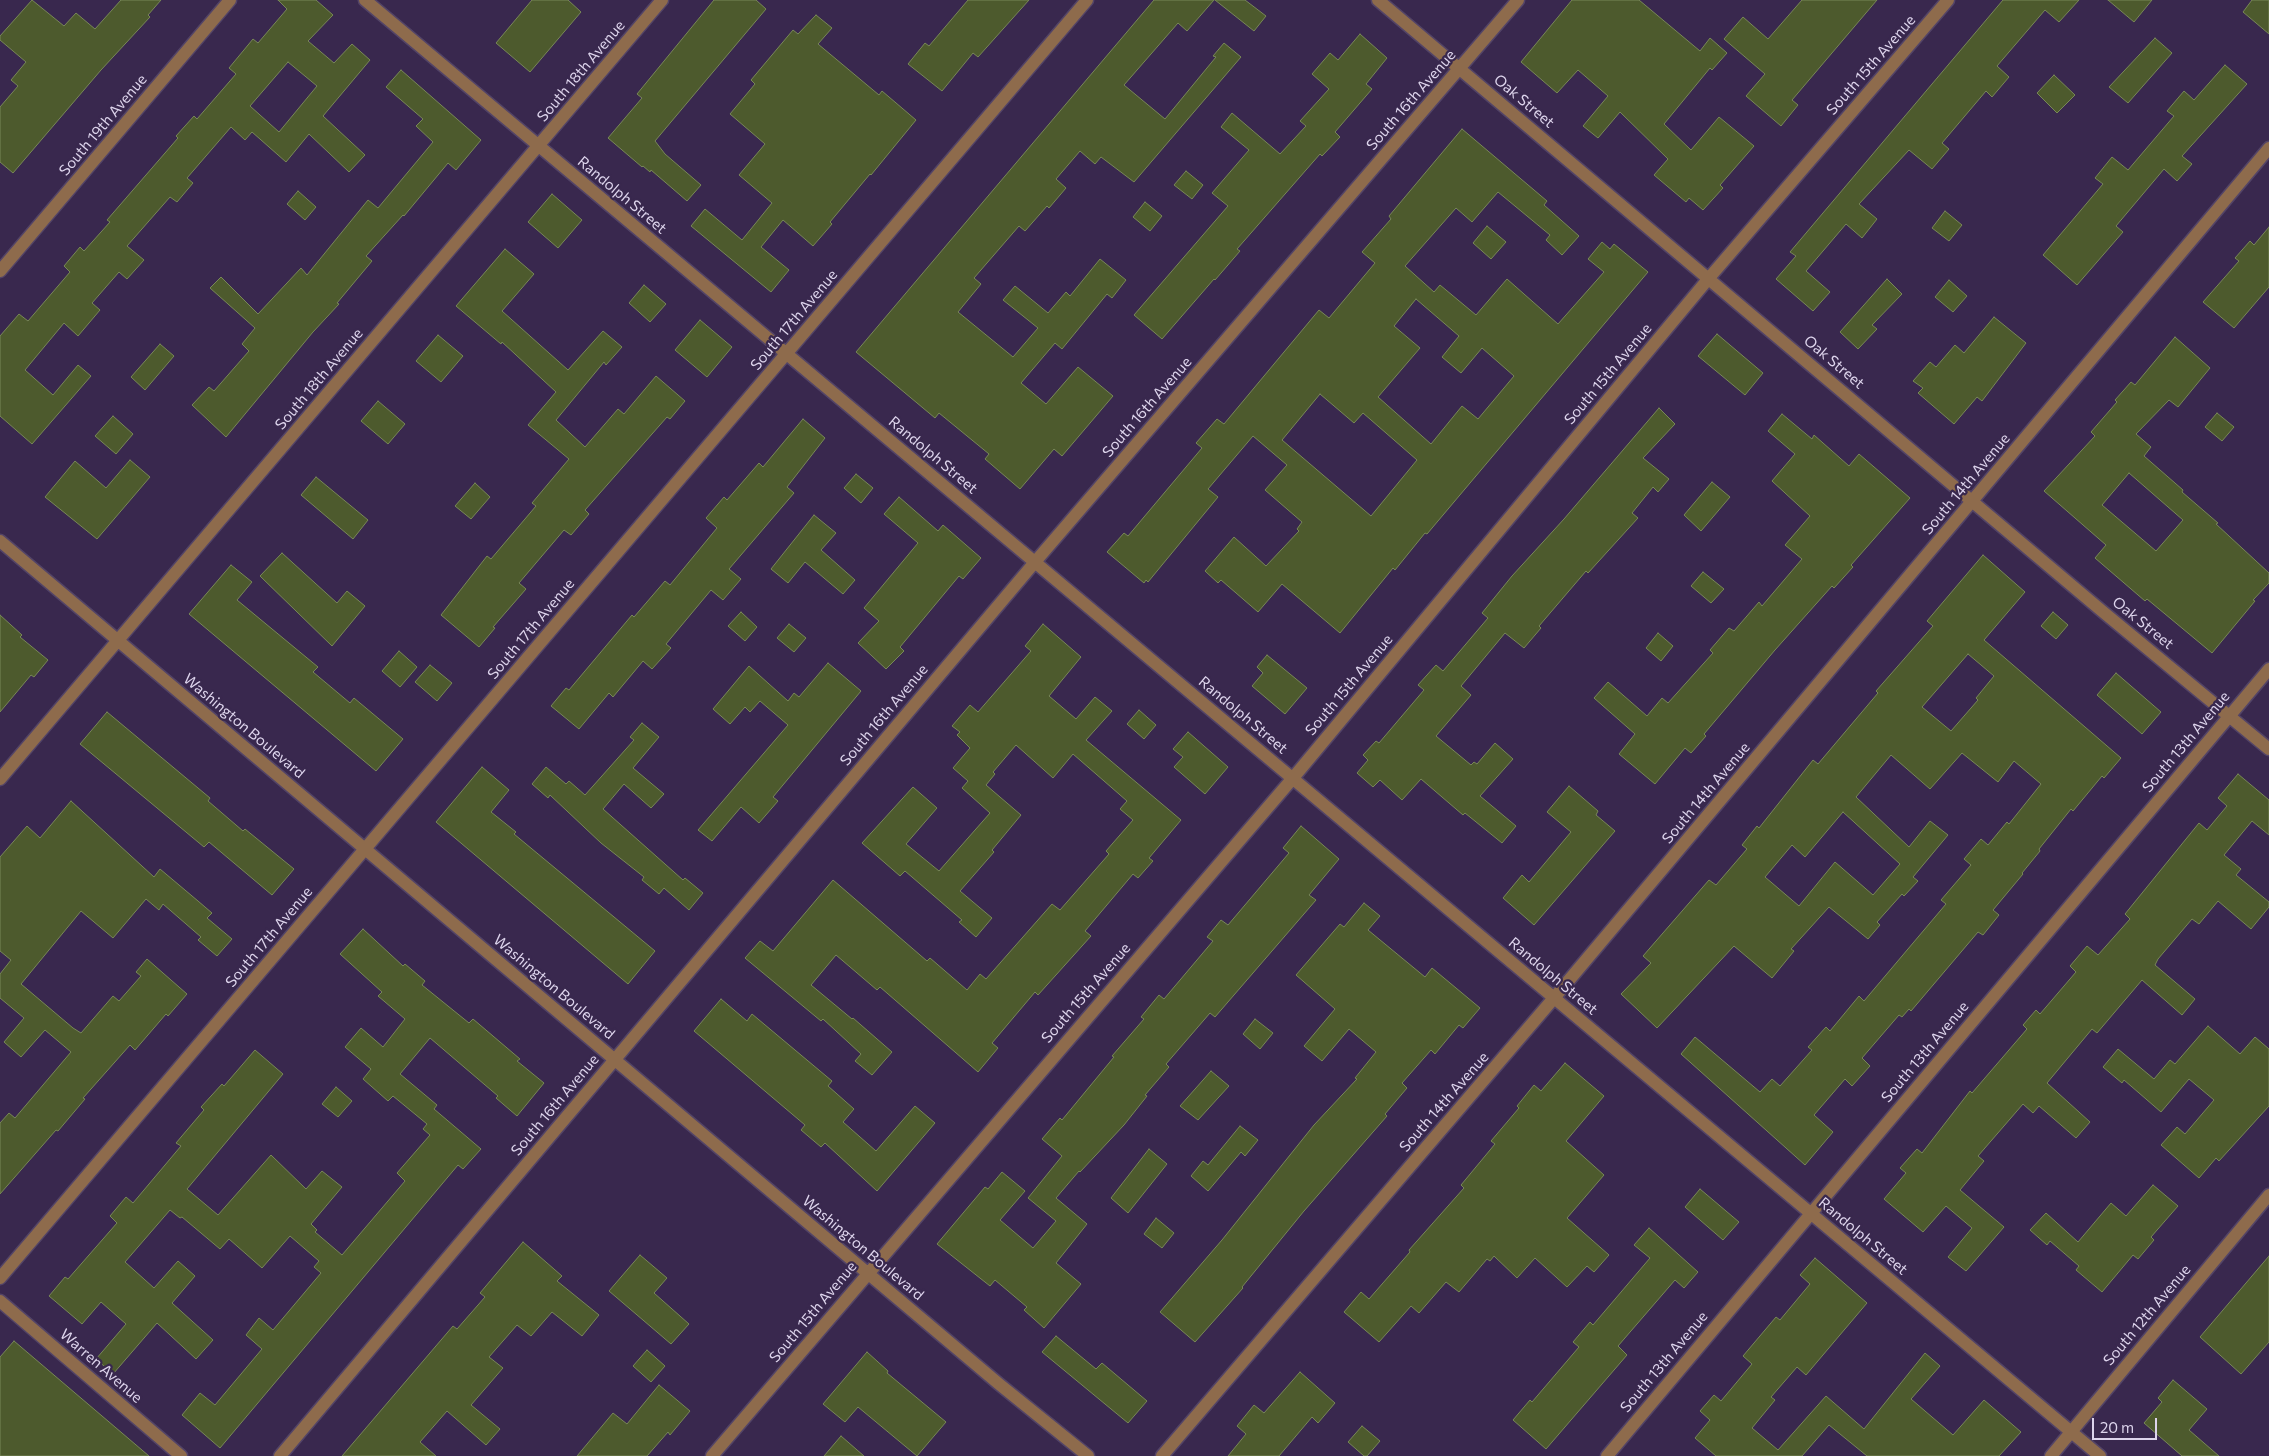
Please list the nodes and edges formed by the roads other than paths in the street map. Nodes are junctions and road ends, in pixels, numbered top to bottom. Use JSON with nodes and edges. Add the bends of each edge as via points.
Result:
{"nodes":[{"id":1,"x":230,"y":0,"type":"edge"},
{"id":2,"x":365,"y":0,"type":"edge"},
{"id":3,"x":662,"y":0,"type":"edge"},
{"id":4,"x":1087,"y":0,"type":"edge"},
{"id":5,"x":1378,"y":0,"type":"edge"},
{"id":6,"x":1518,"y":0,"type":"edge"},
{"id":7,"x":1948,"y":0,"type":"edge"},
{"id":8,"x":1460,"y":69,"type":"junction"},
{"id":9,"x":539,"y":146,"type":"junction"},
{"id":10,"x":2269,"y":148,"type":"edge"},
{"id":11,"x":0,"y":271,"type":"edge"},
{"id":12,"x":1709,"y":278,"type":"junction"},
{"id":13,"x":786,"y":354,"type":"junction"},
{"id":14,"x":1973,"y":501,"type":"junction"},
{"id":15,"x":0,"y":540,"type":"edge"},
{"id":16,"x":1035,"y":562,"type":"junction"},
{"id":17,"x":118,"y":640,"type":"junction"},
{"id":18,"x":2269,"y":669,"type":"edge"},
{"id":19,"x":2229,"y":715,"type":"junction"},
{"id":20,"x":2269,"y":749,"type":"edge"},
{"id":21,"x":1293,"y":778,"type":"junction"},
{"id":22,"x":0,"y":779,"type":"edge"},
{"id":23,"x":365,"y":849,"type":"junction"},
{"id":24,"x":1554,"y":998,"type":"junction"},
{"id":25,"x":615,"y":1060,"type":"junction"},
{"id":26,"x":2269,"y":1195,"type":"edge"},
{"id":27,"x":1811,"y":1213,"type":"junction"},
{"id":28,"x":868,"y":1273,"type":"junction"},
{"id":29,"x":0,"y":1278,"type":"edge"},
{"id":30,"x":0,"y":1301,"type":"edge"},
{"id":31,"x":2071,"y":1432,"type":"junction"},
{"id":32,"x":181,"y":1456,"type":"edge"},
{"id":33,"x":280,"y":1456,"type":"edge"},
{"id":34,"x":712,"y":1456,"type":"edge"},
{"id":35,"x":1088,"y":1456,"type":"edge"},
{"id":36,"x":1162,"y":1456,"type":"edge"},
{"id":37,"x":1607,"y":1456,"type":"edge"},
{"id":38,"x":2051,"y":1456,"type":"edge"},
{"id":39,"x":2100,"y":1456,"type":"edge"}],
"edges":[{"from":1,"to":11,"type":"street","name":"South 19th Avenue"},
{"from":2,"to":9,"type":"street","name":"Randolph Street"},
{"from":3,"to":9,"type":"street","name":"South 18th Avenue"},
{"from":4,"to":13,"type":"street","name":"South 17th Avenue"},
{"from":5,"to":8,"type":"street","name":"Oak Street"},
{"from":6,"to":8,"type":"street","name":"South 16th Avenue"},
{"from":7,"to":12,"type":"street","name":"South 15th Avenue"},
{"from":8,"to":12,"type":"street","name":"Oak Street"},
{"from":8,"to":16,"type":"street","name":"South 16th Avenue"},
{"from":9,"to":13,"type":"street","name":"Randolph Street"},
{"from":9,"to":17,"type":"street","name":"South 18th Avenue"},
{"from":10,"to":14,"type":"street","name":"South 14th Avenue"},
{"from":12,"to":14,"type":"street","name":"Oak Street"},
{"from":12,"to":21,"type":"street","name":"South 15th Avenue"},
{"from":13,"to":16,"type":"street","name":"Randolph Street"},
{"from":13,"to":23,"type":"street","name":"South 17th Avenue"},
{"from":14,"to":19,"type":"street","name":"Oak Street"},
{"from":14,"to":24,"type":"street","name":"South 14th Avenue"},
{"from":15,"to":17,"type":"street","name":"Washington Boulevard"},
{"from":16,"to":21,"type":"street","name":"Randolph Street"},
{"from":16,"to":25,"type":"street","name":"South 16th Avenue"},
{"from":17,"to":22,"type":"street","name":"South 18th Avenue"},
{"from":17,"to":23,"type":"street","name":"Washington Boulevard"},
{"from":18,"to":19,"type":"street","name":"South 13th Avenue"},
{"from":19,"to":20,"type":"street","name":"Oak Street"},
{"from":19,"to":27,"type":"street","name":"South 13th Avenue"},
{"from":21,"to":24,"type":"street","name":"Randolph Street"},
{"from":21,"to":28,"type":"street","name":"South 15th Avenue"},
{"from":23,"to":25,"type":"street","name":"Washington Boulevard"},
{"from":23,"to":29,"type":"street","name":"South 17th Avenue"},
{"from":24,"to":27,"type":"street","name":"Randolph Street"},
{"from":24,"to":36,"type":"street","name":"South 14th Avenue"},
{"from":25,"to":28,"type":"street","name":"Washington Boulevard"},
{"from":25,"to":33,"type":"street","name":"South 16th Avenue"},
{"from":26,"to":31,"type":"street","name":"South 12th Avenue"},
{"from":27,"to":31,"type":"street","name":"Randolph Street"},
{"from":27,"to":37,"type":"street","name":"South 13th Avenue"},
{"from":28,"to":34,"type":"street","name":"South 15th Avenue"},
{"from":28,"to":35,"type":"street","name":"Washington Boulevard"},
{"from":30,"to":32,"type":"street","name":"Warren Avenue"},
{"from":31,"to":38,"type":"street","name":"South 12th Avenue"},
{"from":31,"to":39,"type":"street","name":"Randolph Street"}]}
